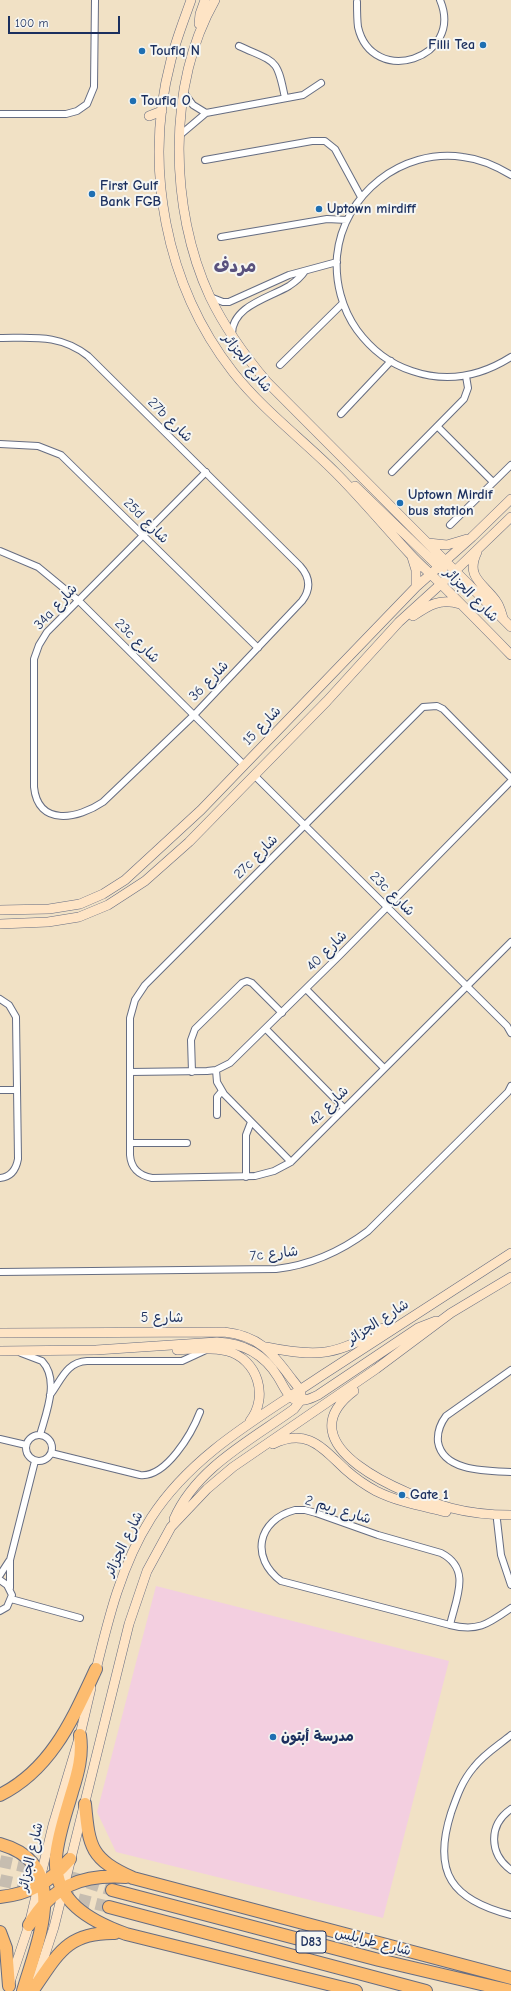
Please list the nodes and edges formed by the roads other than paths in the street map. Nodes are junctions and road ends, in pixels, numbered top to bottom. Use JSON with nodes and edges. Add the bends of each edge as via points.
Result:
{"nodes":[{"id":1,"x":96,"y":0,"type":"edge"},
{"id":2,"x":191,"y":0,"type":"edge"},
{"id":3,"x":205,"y":0,"type":"edge"},
{"id":4,"x":215,"y":0,"type":"edge"},
{"id":5,"x":440,"y":0,"type":"edge"},
{"id":6,"x":357,"y":2,"type":"dead end"},
{"id":7,"x":200,"y":32,"type":"junction"},
{"id":8,"x":239,"y":46,"type":"dead end"},
{"id":9,"x":320,"y":83,"type":"dead end"},
{"id":10,"x":184,"y":93,"type":"junction"},
{"id":11,"x":286,"y":98,"type":"junction"},
{"id":12,"x":162,"y":111,"type":"junction"},
{"id":13,"x":0,"y":114,"type":"edge"},
{"id":14,"x":206,"y":114,"type":"junction"},
{"id":15,"x":149,"y":116,"type":"dead end"},
{"id":16,"x":180,"y":135,"type":"junction"},
{"id":17,"x":205,"y":160,"type":"dead end"},
{"id":18,"x":511,"y":175,"type":"edge"},
{"id":19,"x":361,"y":197,"type":"junction"},
{"id":20,"x":347,"y":220,"type":"junction"},
{"id":21,"x":221,"y":237,"type":"dead end"},
{"id":22,"x":337,"y":262,"type":"junction"},
{"id":23,"x":305,"y":271,"type":"junction"},
{"id":24,"x":210,"y":297,"type":"junction"},
{"id":25,"x":343,"y":303,"type":"junction"},
{"id":26,"x":232,"y":336,"type":"junction"},
{"id":27,"x":0,"y":338,"type":"edge"},
{"id":28,"x":511,"y":357,"type":"edge"},
{"id":29,"x":391,"y":361,"type":"junction"},
{"id":30,"x":280,"y":365,"type":"dead end"},
{"id":31,"x":466,"y":376,"type":"junction"},
{"id":32,"x":341,"y":414,"type":"dead end"},
{"id":33,"x":438,"y":427,"type":"junction"},
{"id":34,"x":0,"y":444,"type":"edge"},
{"id":35,"x":511,"y":465,"type":"edge"},
{"id":36,"x":206,"y":472,"type":"junction"},
{"id":37,"x":335,"y":472,"type":"junction"},
{"id":38,"x":392,"y":472,"type":"dead end"},
{"id":39,"x":493,"y":482,"type":"junction"},
{"id":40,"x":511,"y":499,"type":"edge"},
{"id":41,"x":511,"y":517,"type":"edge"},
{"id":42,"x":450,"y":525,"type":"dead end"},
{"id":43,"x":143,"y":535,"type":"junction"},
{"id":44,"x":472,"y":537,"type":"junction"},
{"id":45,"x":428,"y":544,"type":"junction"},
{"id":46,"x":479,"y":548,"type":"junction"},
{"id":47,"x":0,"y":551,"type":"edge"},
{"id":48,"x":412,"y":556,"type":"junction"},
{"id":49,"x":442,"y":565,"type":"junction"},
{"id":50,"x":300,"y":566,"type":"joint"},
{"id":51,"x":454,"y":572,"type":"junction"},
{"id":52,"x":431,"y":574,"type":"junction"},
{"id":53,"x":441,"y":584,"type":"junction"},
{"id":54,"x":416,"y":587,"type":"junction"},
{"id":55,"x":78,"y":600,"type":"junction"},
{"id":56,"x":461,"y":604,"type":"junction"},
{"id":57,"x":504,"y":620,"type":"junction"},
{"id":58,"x":399,"y":622,"type":"junction"},
{"id":59,"x":511,"y":627,"type":"edge"},
{"id":60,"x":258,"y":648,"type":"junction"},
{"id":61,"x":511,"y":655,"type":"edge"},
{"id":62,"x":194,"y":715,"type":"junction"},
{"id":63,"x":244,"y":766,"type":"junction"},
{"id":64,"x":254,"y":775,"type":"junction"},
{"id":65,"x":511,"y":780,"type":"edge"},
{"id":66,"x":103,"y":802,"type":"joint"},
{"id":67,"x":201,"y":810,"type":"junction"},
{"id":68,"x":305,"y":825,"type":"junction"},
{"id":69,"x":188,"y":842,"type":"junction"},
{"id":70,"x":388,"y":907,"type":"junction"},
{"id":71,"x":0,"y":910,"type":"edge"},
{"id":72,"x":0,"y":924,"type":"edge"},
{"id":73,"x":511,"y":942,"type":"edge"},
{"id":74,"x":467,"y":986,"type":"junction"},
{"id":75,"x":306,"y":989,"type":"junction"},
{"id":76,"x":0,"y":999,"type":"edge"},
{"id":77,"x":282,"y":1013,"type":"junction"},
{"id":78,"x":266,"y":1029,"type":"junction"},
{"id":79,"x":511,"y":1033,"type":"edge"},
{"id":80,"x":384,"y":1068,"type":"junction"},
{"id":81,"x":216,"y":1070,"type":"junction"},
{"id":82,"x":130,"y":1072,"type":"junction"},
{"id":83,"x":192,"y":1072,"type":"junction"},
{"id":84,"x":509,"y":1089,"type":"edge"},
{"id":85,"x":0,"y":1090,"type":"edge"},
{"id":86,"x":17,"y":1090,"type":"junction"},
{"id":87,"x":222,"y":1091,"type":"junction"},
{"id":88,"x":344,"y":1108,"type":"junction"},
{"id":89,"x":217,"y":1115,"type":"dead end"},
{"id":90,"x":251,"y":1122,"type":"junction"},
{"id":91,"x":187,"y":1143,"type":"dead end"},
{"id":92,"x":130,"y":1144,"type":"junction"},
{"id":93,"x":130,"y":1154,"type":"joint"},
{"id":94,"x":291,"y":1162,"type":"junction"},
{"id":95,"x":246,"y":1177,"type":"junction"},
{"id":96,"x":0,"y":1178,"type":"edge"},
{"id":97,"x":511,"y":1253,"type":"edge"},
{"id":98,"x":0,"y":1272,"type":"edge"},
{"id":99,"x":511,"y":1277,"type":"edge"},
{"id":100,"x":411,"y":1317,"type":"junction"},
{"id":101,"x":441,"y":1320,"type":"junction"},
{"id":102,"x":0,"y":1333,"type":"edge"},
{"id":103,"x":265,"y":1346,"type":"junction"},
{"id":104,"x":208,"y":1349,"type":"junction"},
{"id":105,"x":96,"y":1350,"type":"junction"},
{"id":106,"x":4,"y":1351,"type":"edge"},
{"id":107,"x":376,"y":1369,"type":"junction"},
{"id":108,"x":511,"y":1370,"type":"edge"},
{"id":109,"x":300,"y":1390,"type":"junction"},
{"id":110,"x":50,"y":1395,"type":"junction"},
{"id":111,"x":290,"y":1397,"type":"junction"},
{"id":112,"x":301,"y":1400,"type":"junction"},
{"id":113,"x":200,"y":1412,"type":"dead end"},
{"id":114,"x":248,"y":1424,"type":"junction"},
{"id":115,"x":40,"y":1435,"type":"junction"},
{"id":116,"x":0,"y":1439,"type":"edge"},
{"id":117,"x":26,"y":1445,"type":"junction"},
{"id":118,"x":255,"y":1451,"type":"junction"},
{"id":119,"x":51,"y":1453,"type":"junction"},
{"id":120,"x":35,"y":1461,"type":"junction"},
{"id":121,"x":511,"y":1472,"type":"edge"},
{"id":122,"x":414,"y":1494,"type":"junction"},
{"id":123,"x":412,"y":1505,"type":"junction"},
{"id":124,"x":511,"y":1515,"type":"edge"},
{"id":125,"x":497,"y":1520,"type":"junction"},
{"id":126,"x":511,"y":1520,"type":"edge"},
{"id":127,"x":171,"y":1527,"type":"junction"},
{"id":128,"x":10,"y":1560,"type":"junction"},
{"id":129,"x":0,"y":1575,"type":"edge"},
{"id":130,"x":0,"y":1580,"type":"edge"},
{"id":131,"x":511,"y":1585,"type":"edge"},
{"id":132,"x":10,"y":1588,"type":"junction"},
{"id":133,"x":11,"y":1599,"type":"junction"},
{"id":134,"x":511,"y":1608,"type":"edge"},
{"id":135,"x":2,"y":1610,"type":"edge"},
{"id":136,"x":0,"y":1616,"type":"edge"},
{"id":137,"x":80,"y":1618,"type":"dead end"},
{"id":138,"x":450,"y":1624,"type":"junction"},
{"id":139,"x":96,"y":1669,"type":"junction"},
{"id":140,"x":80,"y":1735,"type":"junction"},
{"id":141,"x":511,"y":1735,"type":"edge"},
{"id":142,"x":0,"y":1795,"type":"edge"},
{"id":143,"x":85,"y":1804,"type":"junction"},
{"id":144,"x":511,"y":1809,"type":"edge"},
{"id":145,"x":0,"y":1844,"type":"edge"},
{"id":146,"x":70,"y":1859,"type":"junction"},
{"id":147,"x":511,"y":1870,"type":"edge"},
{"id":148,"x":56,"y":1874,"type":"junction"},
{"id":149,"x":133,"y":1878,"type":"junction"},
{"id":150,"x":41,"y":1883,"type":"junction"},
{"id":151,"x":63,"y":1889,"type":"junction"},
{"id":152,"x":112,"y":1890,"type":"tunnel mouth"},
{"id":153,"x":0,"y":1897,"type":"edge"},
{"id":154,"x":46,"y":1902,"type":"junction"},
{"id":155,"x":109,"y":1907,"type":"tunnel mouth"},
{"id":156,"x":511,"y":1915,"type":"edge"},
{"id":157,"x":29,"y":1925,"type":"junction"},
{"id":158,"x":0,"y":1932,"type":"edge"},
{"id":159,"x":126,"y":1934,"type":"junction"},
{"id":160,"x":511,"y":1978,"type":"edge"},
{"id":161,"x":8,"y":1988,"type":"edge"},
{"id":162,"x":30,"y":1991,"type":"edge"},
{"id":163,"x":356,"y":1991,"type":"edge"},
{"id":164,"x":426,"y":1991,"type":"edge"},
{"id":165,"x":511,"y":1991,"type":"edge"}],
"edges":[{"from":1,"to":13,"type":"street","via":[[94,87],[87,104],[78,111],[66,114]]},
{"from":2,"to":12,"type":"main road","name":"شارع الجزائر","via":[[171,60]]},
{"from":3,"to":7,"type":"main road","via":[[200,14]]},
{"from":4,"to":7,"type":"main road","name":"شارع الجزائر"},
{"from":5,"to":6,"type":"street","via":[[444,23],[436,43],[420,57],[399,61],[379,56],[367,45],[358,28]]},
{"from":7,"to":10,"type":"main road","name":"شارع الجزائر"},
{"from":8,"to":11,"type":"street","via":[[276,64]]},
{"from":9,"to":11,"type":"street","via":[[308,93]]},
{"from":10,"to":14,"type":"street","via":[[193,105]]},
{"from":10,"to":16,"type":"main road","name":"شارع الجزائر"},
{"from":11,"to":14,"type":"street"},
{"from":12,"to":15,"type":"main road"},
{"from":12,"to":37,"type":"main road","name":"شارع الجزائر","via":[[160,164],[163,210],[175,263],[190,300],[213,343],[244,385]]},
{"from":14,"to":16,"type":"street"},
{"from":16,"to":24,"type":"main road","name":"شارع الجزائر","via":[[181,177],[189,234]]},
{"from":17,"to":19,"type":"street","via":[[312,141],[325,141],[334,149]]},
{"from":18,"to":19,"type":"street","via":[[497,167],[469,158],[428,157],[393,170]]},
{"from":19,"to":20,"type":"street"},
{"from":20,"to":21,"type":"street","via":[[327,219]]},
{"from":20,"to":22,"type":"street"},
{"from":22,"to":23,"type":"street"},
{"from":22,"to":25,"type":"street","via":[[338,283]]},
{"from":23,"to":24,"type":"street","via":[[289,274],[230,302]]},
{"from":23,"to":26,"type":"street","via":[[290,286],[241,313],[233,323]]},
{"from":24,"to":26,"type":"main road","name":"شارع الجزائر"},
{"from":25,"to":29,"type":"street","via":[[351,320],[370,346]]},
{"from":25,"to":30,"type":"street"},
{"from":26,"to":45,"type":"main road","name":"شارع الجزائر","via":[[279,395]]},
{"from":27,"to":36,"type":"street","name":"27b شارع","via":[[51,339],[71,344]]},
{"from":28,"to":31,"type":"street","via":[[483,372]]},
{"from":29,"to":31,"type":"street","via":[[427,375]]},
{"from":29,"to":32,"type":"street"},
{"from":31,"to":33,"type":"street","via":[[468,388],[464,399]]},
{"from":33,"to":38,"type":"street"},
{"from":33,"to":39,"type":"street"},
{"from":34,"to":43,"type":"street","name":"25d شارع","via":[[38,446],[61,455]]},
{"from":35,"to":39,"type":"street"},
{"from":36,"to":43,"type":"street","name":"34a شارع"},
{"from":36,"to":50,"type":"street","name":"27b شارع"},
{"from":37,"to":48,"type":"main road","name":"شارع الجزائر"},
{"from":37,"to":49,"type":"main road","via":[[352,484]]},
{"from":39,"to":42,"type":"street"},
{"from":40,"to":44,"type":"main road","name":"شارع 15"},
{"from":41,"to":46,"type":"main road","name":"شارع 15"},
{"from":43,"to":55,"type":"street","name":"34a شارع"},
{"from":43,"to":60,"type":"street","name":"25d شارع"},
{"from":44,"to":45,"type":"main road","via":[[447,545]]},
{"from":44,"to":49,"type":"main road","name":"شارع 15"},
{"from":45,"to":49,"type":"main road","name":"شارع الجزائر"},
{"from":46,"to":51,"type":"main road","name":"شارع 15"},
{"from":46,"to":57,"type":"main road","via":[[473,563],[474,576],[497,602]]},
{"from":47,"to":55,"type":"street","name":"23c شارع","via":[[38,567]]},
{"from":48,"to":52,"type":"main road","name":"شارع الجزائر"},
{"from":48,"to":54,"type":"main road","via":[[416,570]]},
{"from":49,"to":51,"type":"main road","name":"شارع الجزائر"},
{"from":49,"to":52,"type":"main road","name":"شارع 15"},
{"from":50,"to":60,"type":"street","name":"شارع 36","via":[[308,576],[306,596]]},
{"from":51,"to":53,"type":"main road","name":"شارع 15"},
{"from":51,"to":57,"type":"main road","name":"شارع الجزائر"},
{"from":52,"to":53,"type":"main road","name":"شارع الجزائر"},
{"from":52,"to":54,"type":"main road","name":"شارع 15"},
{"from":53,"to":56,"type":"main road","name":"شارع الجزائر"},
{"from":53,"to":58,"type":"main road","name":"شارع 15"},
{"from":54,"to":63,"type":"main road","name":"شارع 15"},
{"from":55,"to":62,"type":"street","name":"23c شارع"},
{"from":55,"to":66,"type":"street","name":"34a شارع","via":[[47,632],[36,652],[34,795],[42,808],[55,816],[75,815]]},
{"from":56,"to":58,"type":"main road","via":[[444,601],[434,603]]},
{"from":56,"to":61,"type":"main road","name":"شارع الجزائر"},
{"from":57,"to":59,"type":"main road","name":"شارع الجزائر"},
{"from":58,"to":64,"type":"main road","name":"شارع 15","via":[[327,701]]},
{"from":60,"to":62,"type":"street","name":"شارع 36"},
{"from":62,"to":63,"type":"street","name":"23c شارع"},
{"from":62,"to":66,"type":"street","name":"شارع 36"},
{"from":63,"to":67,"type":"main road","name":"شارع 15"},
{"from":64,"to":68,"type":"street","name":"23c شارع"},
{"from":64,"to":69,"type":"main road","name":"شارع 15"},
{"from":65,"to":68,"type":"street","name":"27c شارع","via":[[449,713],[443,708],[430,706],[417,711]]},
{"from":65,"to":70,"type":"street","name":"شارع 40"},
{"from":67,"to":69,"type":"main road","via":[[183,835],[184,841]]},
{"from":67,"to":71,"type":"main road","name":"شارع 15","via":[[136,871],[103,894],[80,904],[58,908]]},
{"from":68,"to":70,"type":"street","name":"23c شارع"},
{"from":68,"to":82,"type":"street","name":"27c شارع","via":[[139,992],[130,1018]]},
{"from":69,"to":72,"type":"main road","name":"شارع 15","via":[[145,881],[108,905],[79,917],[64,920]]},
{"from":70,"to":74,"type":"street","name":"23c شارع"},
{"from":70,"to":75,"type":"street","name":"شارع 40"},
{"from":73,"to":74,"type":"street","name":"شارع 42"},
{"from":74,"to":79,"type":"street","name":"23c شارع"},
{"from":74,"to":80,"type":"street","name":"شارع 42"},
{"from":75,"to":77,"type":"street","name":"شارع 40"},
{"from":75,"to":80,"type":"street"},
{"from":76,"to":86,"type":"street","via":[[14,1010]]},
{"from":77,"to":78,"type":"street","name":"شارع 40"},
{"from":77,"to":83,"type":"street","via":[[252,983],[242,983],[195,1029],[191,1040]]},
{"from":78,"to":81,"type":"street","name":"شارع 40","via":[[230,1063]]},
{"from":78,"to":88,"type":"street"},
{"from":80,"to":88,"type":"street","name":"شارع 42"},
{"from":81,"to":83,"type":"street","name":"شارع 40"},
{"from":81,"to":87,"type":"street","via":[[217,1082]]},
{"from":82,"to":83,"type":"street","name":"شارع 40"},
{"from":82,"to":92,"type":"street","name":"27c شارع"},
{"from":84,"to":98,"type":"street","name":"7c شارع","via":[[368,1231],[348,1246],[316,1260],[276,1269]]},
{"from":85,"to":86,"type":"street"},
{"from":86,"to":96,"type":"street","via":[[17,1165],[10,1175]]},
{"from":87,"to":89,"type":"street","via":[[217,1097]]},
{"from":87,"to":90,"type":"street"},
{"from":88,"to":94,"type":"street","name":"شارع 42"},
{"from":90,"to":94,"type":"street"},
{"from":90,"to":95,"type":"street","via":[[246,1135]]},
{"from":91,"to":92,"type":"street"},
{"from":92,"to":93,"type":"street","name":"27c شارع"},
{"from":93,"to":95,"type":"street","name":"شارع 42","via":[[133,1168],[145,1176]]},
{"from":94,"to":95,"type":"street","name":"شارع 42","via":[[274,1171]]},
{"from":97,"to":100,"type":"main road","name":"شارع الجزائر"},
{"from":99,"to":101,"type":"main road"},
{"from":100,"to":103,"type":"main road","via":[[339,1350],[299,1353]]},
{"from":100,"to":109,"type":"main road","name":"شارع الجزائر"},
{"from":101,"to":107,"type":"main road"},
{"from":101,"to":112,"type":"main road","via":[[418,1328],[318,1395]]},
{"from":102,"to":103,"type":"main road","name":"شارع 5","via":[[216,1332],[239,1335]]},
{"from":103,"to":109,"type":"main road","name":"شارع 5","via":[[274,1354]]},
{"from":104,"to":105,"type":"main road"},
{"from":104,"to":110,"type":"street","via":[[182,1361],[77,1363],[68,1368]]},
{"from":104,"to":114,"type":"main road","via":[[229,1351],[242,1358],[257,1378],[260,1395],[256,1410]]},
{"from":105,"to":106,"type":"main road","name":"شارع 5"},
{"from":105,"to":111,"type":"main road","name":"شارع 5","via":[[207,1342],[236,1343],[254,1351],[269,1364]]},
{"from":106,"to":110,"type":"street","via":[[33,1356],[42,1361],[49,1374]]},
{"from":107,"to":118,"type":"main road"},
{"from":107,"to":122,"type":"main road","via":[[369,1379],[337,1407],[332,1423],[332,1434],[338,1446],[359,1466],[378,1479]]},
{"from":108,"to":121,"type":"street","via":[[446,1416],[439,1427],[438,1439],[442,1452],[457,1465]]},
{"from":109,"to":111,"type":"main road","name":"شارع الجزائر"},
{"from":109,"to":112,"type":"main road"},
{"from":110,"to":115,"type":"street"},
{"from":111,"to":112,"type":"main road"},
{"from":111,"to":114,"type":"main road","name":"شارع الجزائر"},
{"from":112,"to":127,"type":"main road","via":[[294,1409],[219,1463],[195,1486],[183,1501]]},
{"from":113,"to":119,"type":"street","via":[[187,1439],[162,1469],[152,1475],[136,1474]]},
{"from":114,"to":139,"type":"main road","name":"شارع الجزائر","via":[[196,1465],[164,1499],[152,1517],[131,1555],[122,1578]]},
{"from":115,"to":117,"type":"street","via":[[31,1437]]},
{"from":115,"to":119,"type":"street","via":[[49,1440]]},
{"from":116,"to":117,"type":"street"},
{"from":117,"to":120,"type":"street","via":[[27,1455]]},
{"from":118,"to":123,"type":"main road","via":[[286,1439],[314,1441],[365,1484],[386,1496]]},
{"from":118,"to":127,"type":"main road","via":[[211,1485]]},
{"from":119,"to":120,"type":"street","via":[[45,1460]]},
{"from":120,"to":128,"type":"street"},
{"from":122,"to":123,"type":"main road","via":[[410,1498]]},
{"from":122,"to":124,"type":"main road","via":[[462,1510]]},
{"from":123,"to":125,"type":"main road","via":[[467,1517]]},
{"from":125,"to":126,"type":"main road"},
{"from":125,"to":131,"type":"street","via":[[501,1555]]},
{"from":127,"to":143,"type":"main road","via":[[147,1570],[129,1624]]},
{"from":128,"to":129,"type":"street"},
{"from":128,"to":132,"type":"street"},
{"from":130,"to":132,"type":"street"},
{"from":132,"to":133,"type":"street"},
{"from":133,"to":135,"type":"street"},
{"from":133,"to":137,"type":"street"},
{"from":134,"to":138,"type":"street","name":"شارع ريم 2","via":[[478,1628],[463,1628]]},
{"from":135,"to":136,"type":"street"},
{"from":138,"to":138,"type":"street","name":"شارع ريم 2","via":[[460,1579],[455,1563],[445,1555],[305,1510],[284,1513],[268,1526],[263,1536],[262,1556],[272,1575],[281,1581]]},
{"from":139,"to":140,"type":"main road","name":"شارع الجزائر"},
{"from":139,"to":142,"type":"highway","via":[[68,1727],[48,1758],[29,1777]]},
{"from":140,"to":148,"type":"highway","via":[[80,1763],[57,1849]]},
{"from":140,"to":150,"type":"main road","name":"شارع الجزائر","via":[[53,1825]]},
{"from":141,"to":156,"type":"street","via":[[479,1761],[467,1775],[458,1793],[443,1848],[448,1874],[464,1895],[482,1906]]},
{"from":143,"to":146,"type":"main road"},
{"from":143,"to":149,"type":"highway","via":[[88,1837],[95,1852],[109,1866]]},
{"from":144,"to":147,"type":"street","via":[[496,1826],[493,1843],[499,1858]]},
{"from":145,"to":150,"type":"highway","via":[[22,1855],[32,1864]]},
{"from":146,"to":148,"type":"highway"},
{"from":146,"to":151,"type":"main road"},
{"from":148,"to":150,"type":"highway"},
{"from":148,"to":151,"type":"highway"},
{"from":149,"to":151,"type":"highway","via":[[92,1877]]},
{"from":149,"to":160,"type":"highway"},
{"from":150,"to":153,"type":"highway","via":[[19,1894]]},
{"from":150,"to":154,"type":"highway"},
{"from":150,"to":157,"type":"main road","name":"شارع الجزائر"},
{"from":151,"to":154,"type":"highway"},
{"from":151,"to":159,"type":"highway","via":[[74,1906],[88,1918]]},
{"from":151,"to":162,"type":"main road","via":[[54,1927]]},
{"from":152,"to":165,"type":"highway","name":"شارع طرابلس","number":"D83","via":[[379,1960]]},
{"from":154,"to":157,"type":"highway"},
{"from":154,"to":162,"type":"highway"},
{"from":155,"to":164,"type":"highway","number":"D83"},
{"from":157,"to":161,"type":"main road","name":"شارع الجزائر"},
{"from":158,"to":161,"type":"highway","via":[[7,1952]]},
{"from":159,"to":162,"type":"highway","via":[[97,1933],[76,1940],[61,1952]]},
{"from":159,"to":163,"type":"highway"}]}
